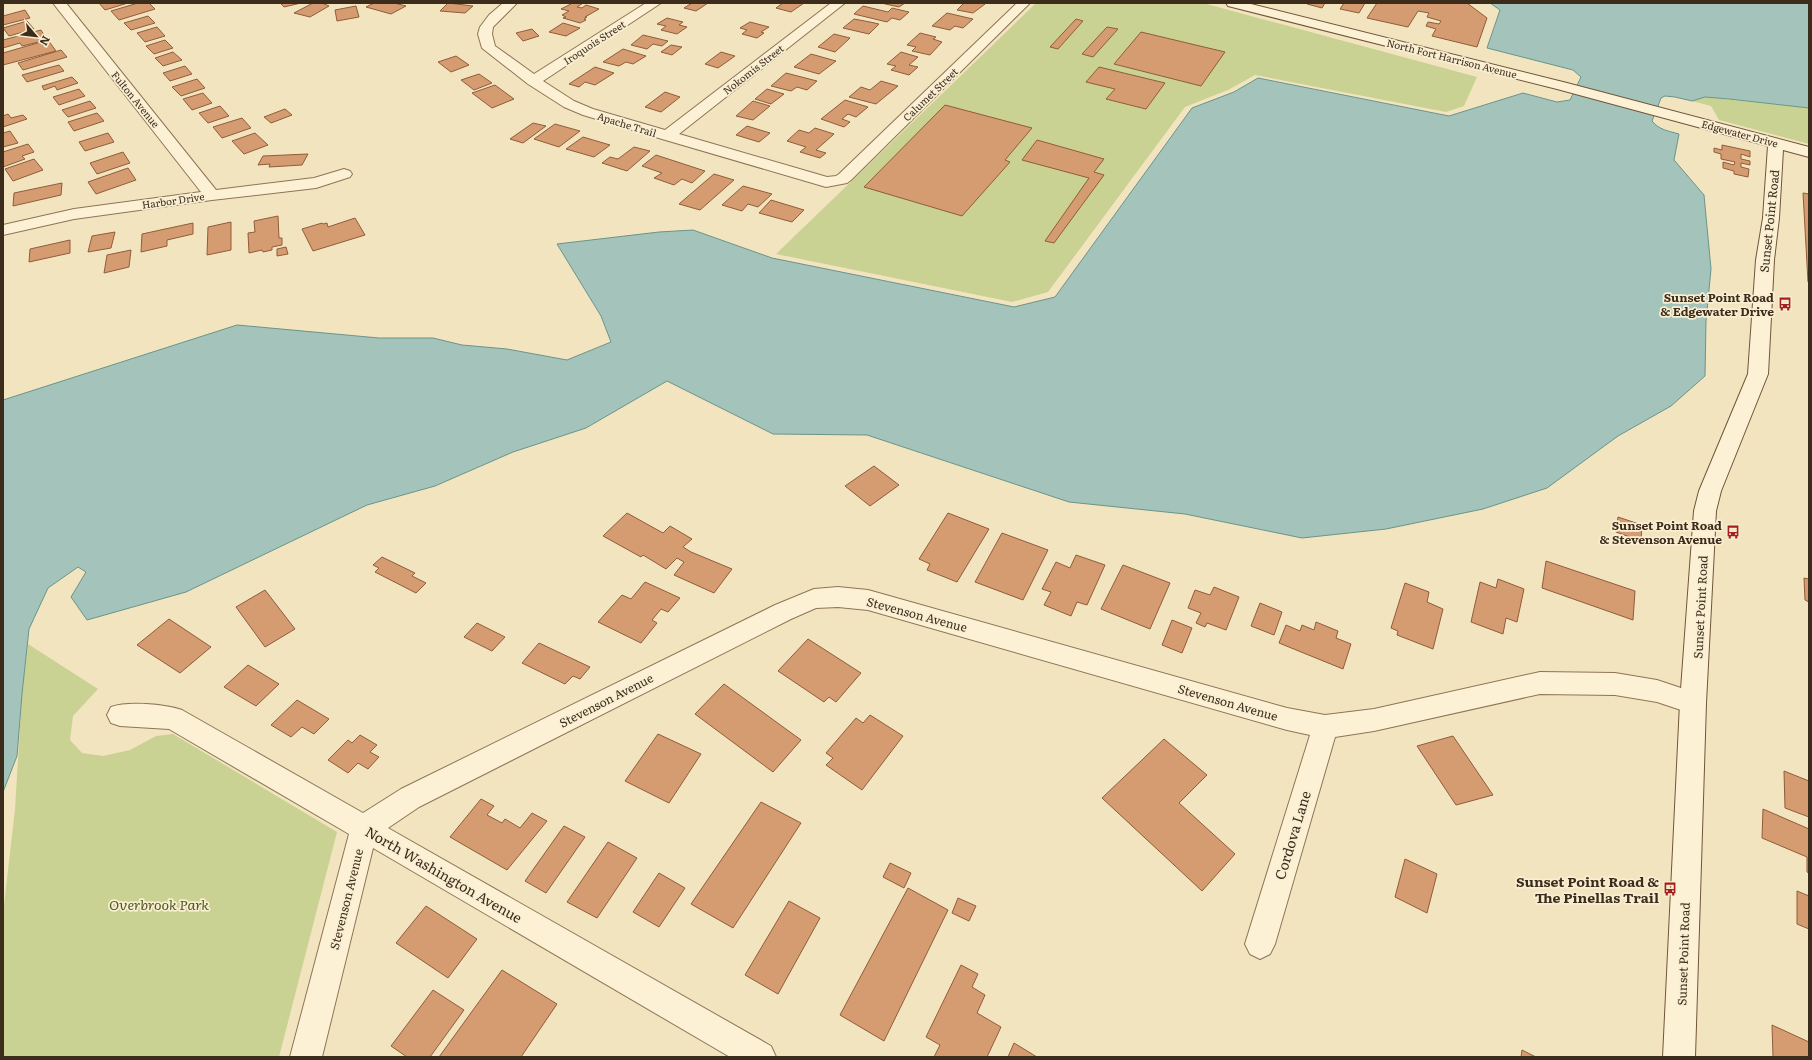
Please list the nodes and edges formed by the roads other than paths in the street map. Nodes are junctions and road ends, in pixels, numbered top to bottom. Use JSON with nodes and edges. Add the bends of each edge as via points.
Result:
{"nodes":[{"id":1,"x":59,"y":3,"type":"edge"},
{"id":2,"x":511,"y":3,"type":"edge"},
{"id":3,"x":655,"y":3,"type":"edge"},
{"id":4,"x":840,"y":3,"type":"edge"},
{"id":5,"x":1024,"y":3,"type":"edge"},
{"id":6,"x":1232,"y":3,"type":"edge"},
{"id":7,"x":533,"y":81,"type":"junction"},
{"id":8,"x":1672,"y":114,"type":"joint"},
{"id":9,"x":668,"y":136,"type":"junction"},
{"id":10,"x":1776,"y":143,"type":"junction"},
{"id":11,"x":1809,"y":152,"type":"edge"},
{"id":12,"x":344,"y":174,"type":"dead end"},
{"id":13,"x":834,"y":182,"type":"joint"},
{"id":14,"x":212,"y":195,"type":"junction"},
{"id":15,"x":3,"y":230,"type":"edge"},
{"id":16,"x":1693,"y":702,"type":"junction"},
{"id":17,"x":120,"y":715,"type":"dead end"},
{"id":18,"x":1325,"y":727,"type":"junction"},
{"id":19,"x":364,"y":828,"type":"junction"},
{"id":20,"x":1260,"y":944,"type":"dead end"},
{"id":21,"x":306,"y":1057,"type":"edge"},
{"id":22,"x":760,"y":1057,"type":"edge"},
{"id":23,"x":1679,"y":1057,"type":"edge"}],
"edges":[{"from":1,"to":14,"type":"street","name":"Fulton Avenue"},
{"from":2,"to":7,"type":"street","name":"Apache Trail","via":[[487,27],[486,41],[489,48]]},
{"from":3,"to":7,"type":"street","name":"Iroquois Street"},
{"from":4,"to":9,"type":"street","name":"Nokomis Street"},
{"from":5,"to":13,"type":"street","name":"Calumet Street","via":[[845,176]]},
{"from":6,"to":8,"type":"street","name":"North Fort Harrison Avenue"},
{"from":7,"to":9,"type":"street","name":"Apache Trail","via":[[569,104],[588,112]]},
{"from":8,"to":10,"type":"street","name":"Edgewater Drive"},
{"from":9,"to":13,"type":"street","name":"Apache Trail","via":[[817,181]]},
{"from":10,"to":11,"type":"street","name":"Edgewater Drive"},
{"from":10,"to":16,"type":"street","name":"Sunset Point Road","via":[[1771,218],[1764,268],[1758,374],[1710,490],[1705,511]]},
{"from":12,"to":14,"type":"street","name":"Harbor Drive","via":[[316,183]]},
{"from":14,"to":15,"type":"street","name":"Harbor Drive","via":[[74,214]]},
{"from":16,"to":18,"type":"street","name":"Stevenson Avenue","via":[[1658,691],[1615,684],[1540,683],[1374,720]]},
{"from":16,"to":23,"type":"street","name":"Sunset Point Road"},
{"from":17,"to":19,"type":"street","name":"North Washington Avenue","via":[[173,718]]},
{"from":18,"to":19,"type":"street","name":"Stevenson Avenue","via":[[1287,719],[868,600],[838,597],[814,599],[783,612],[410,798]]},
{"from":18,"to":20,"type":"street","name":"Cordova Lane"},
{"from":19,"to":21,"type":"street","name":"Stevenson Avenue"},
{"from":19,"to":22,"type":"street","name":"North Washington Avenue"}]}
